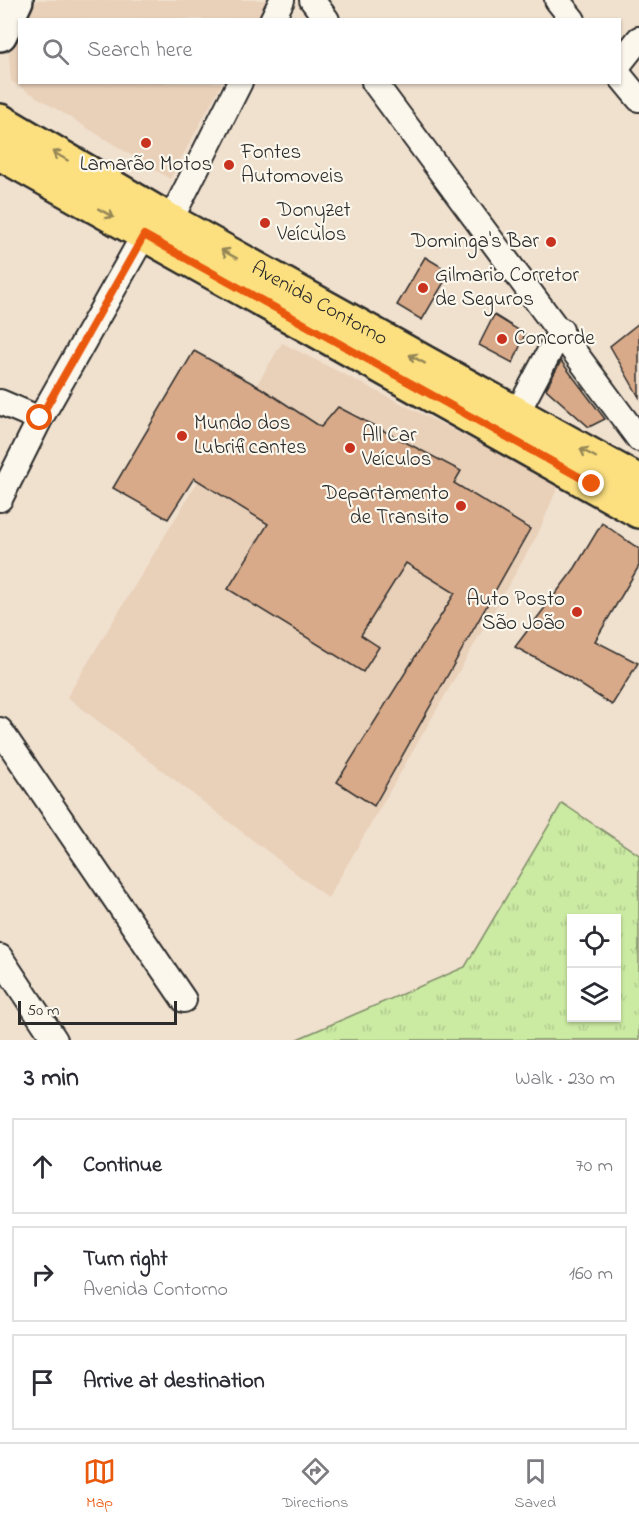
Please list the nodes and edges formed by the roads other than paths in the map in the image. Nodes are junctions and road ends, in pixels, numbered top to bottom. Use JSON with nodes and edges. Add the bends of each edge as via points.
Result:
{"nodes":[{"id":1,"x":16,"y":0,"type":"edge"},
{"id":2,"x":282,"y":0,"type":"edge"},
{"id":3,"x":312,"y":0,"type":"edge"},
{"id":4,"x":557,"y":0,"type":"edge"},
{"id":5,"x":273,"y":18,"type":"edge"},
{"id":6,"x":326,"y":18,"type":"edge"},
{"id":7,"x":571,"y":18,"type":"edge"},
{"id":8,"x":0,"y":34,"type":"edge"},
{"id":9,"x":639,"y":39,"type":"edge"},
{"id":10,"x":621,"y":62,"type":"edge"},
{"id":11,"x":621,"y":77,"type":"edge"},
{"id":12,"x":239,"y":84,"type":"edge"},
{"id":13,"x":376,"y":84,"type":"edge"},
{"id":14,"x":639,"y":99,"type":"edge"},
{"id":15,"x":0,"y":121,"type":"edge"},
{"id":16,"x":0,"y":153,"type":"edge"},
{"id":17,"x":157,"y":228,"type":"junction"},
{"id":18,"x":561,"y":330,"type":"junction"},
{"id":19,"x":0,"y":402,"type":"edge"},
{"id":20,"x":516,"y":415,"type":"junction"},
{"id":21,"x":40,"y":418,"type":"junction"},
{"id":22,"x":639,"y":439,"type":"edge"},
{"id":23,"x":635,"y":470,"type":"edge"},
{"id":24,"x":0,"y":499,"type":"edge"},
{"id":25,"x":639,"y":511,"type":"edge"},
{"id":26,"x":0,"y":730,"type":"edge"},
{"id":27,"x":0,"y":957,"type":"edge"},
{"id":28,"x":184,"y":1000,"type":"dead end"},
{"id":29,"x":54,"y":1040,"type":"edge"}],
"edges":[{"from":1,"to":8,"type":"street"},
{"from":2,"to":5,"type":"street"},
{"from":3,"to":6,"type":"street"},
{"from":4,"to":7,"type":"street"},
{"from":9,"to":10,"type":"street"},
{"from":11,"to":14,"type":"street"},
{"from":12,"to":17,"type":"street"},
{"from":13,"to":18,"type":"street"},
{"from":17,"to":15,"type":"main road","name":"Avenida Contorno","one_way":true},
{"from":16,"to":17,"type":"main road","name":"Avenida Contorno","one_way":true},
{"from":20,"to":17,"type":"main road","name":"Avenida Contorno","one_way":true},
{"from":17,"to":21,"type":"street"},
{"from":17,"to":25,"type":"main road","name":"Avenida Contorno"},
{"from":18,"to":20,"type":"street"},
{"from":18,"to":22,"type":"street"},
{"from":19,"to":21,"type":"street"},
{"from":23,"to":20,"type":"main road","name":"Avenida Contorno","one_way":true},
{"from":21,"to":24,"type":"street"},
{"from":26,"to":28,"type":"street"},
{"from":27,"to":29,"type":"street"}]}
